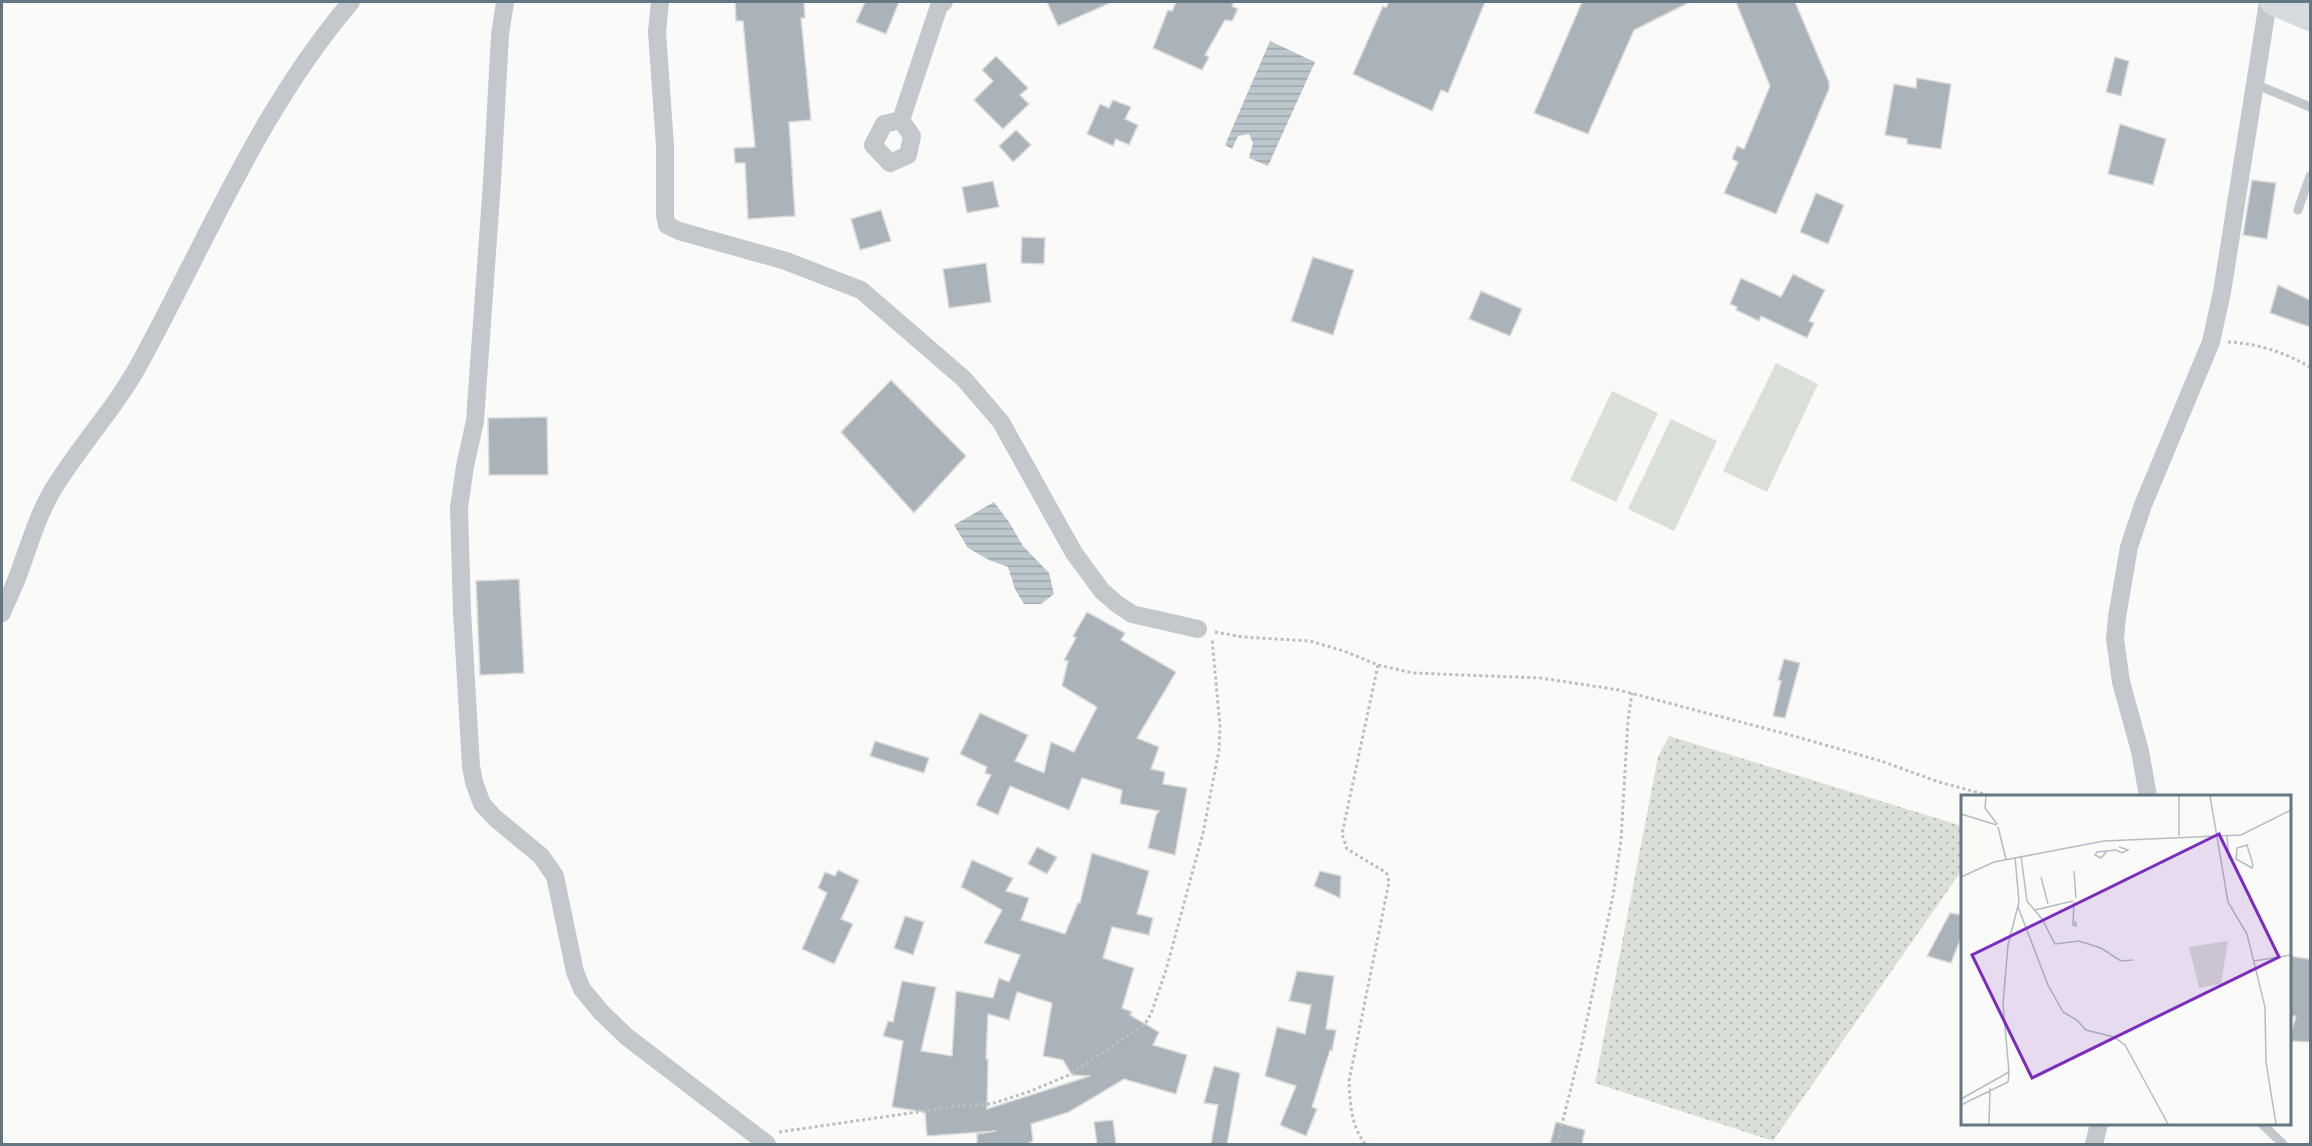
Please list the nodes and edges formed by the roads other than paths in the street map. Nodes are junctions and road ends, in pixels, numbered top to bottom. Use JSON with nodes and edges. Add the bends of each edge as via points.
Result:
{"nodes":[{"id":1,"x":351,"y":2,"type":"edge"},
{"id":2,"x":505,"y":2,"type":"edge"},
{"id":3,"x":660,"y":2,"type":"edge"},
{"id":4,"x":944,"y":2,"type":"edge"},
{"id":5,"x":2268,"y":2,"type":"edge"},
{"id":6,"x":2273,"y":2,"type":"edge"},
{"id":7,"x":2310,"y":18,"type":"edge"},
{"id":8,"x":2255,"y":84,"type":"junction"},
{"id":9,"x":2310,"y":107,"type":"edge"},
{"id":10,"x":901,"y":120,"type":"dead end"},
{"id":11,"x":2310,"y":176,"type":"edge"},
{"id":12,"x":2298,"y":210,"type":"dead end"},
{"id":13,"x":2,"y":613,"type":"edge"},
{"id":14,"x":1198,"y":629,"type":"dead end"},
{"id":15,"x":2148,"y":795,"type":"edge"},
{"id":16,"x":2098,"y":1125,"type":"edge"},
{"id":17,"x":2263,"y":1125,"type":"edge"},
{"id":18,"x":761,"y":1140,"type":"edge"},
{"id":19,"x":2094,"y":1144,"type":"edge"},
{"id":20,"x":2283,"y":1144,"type":"edge"}],
"edges":[{"from":1,"to":13,"type":"street","via":[[277,103],[141,362],[54,488]]},
{"from":2,"to":18,"type":"street","via":[[475,421],[459,508],[474,782],[482,804],[541,856],[555,876],[582,989],[627,1037]]},
{"from":3,"to":14,"type":"street","via":[[657,32],[668,225],[786,261],[861,290],[964,379],[1001,422],[1074,553],[1102,591],[1132,614]]},
{"from":4,"to":10,"type":"street","via":[[939,6]]},
{"from":5,"to":8,"type":"street"},
{"from":6,"to":7,"type":"street"},
{"from":8,"to":9,"type":"lane"},
{"from":8,"to":15,"type":"street","via":[[2211,342],[2128,547],[2117,617],[2115,639],[2121,682]]},
{"from":11,"to":12,"type":"lane"},
{"from":16,"to":19,"type":"street"},
{"from":17,"to":20,"type":"lane"}]}
